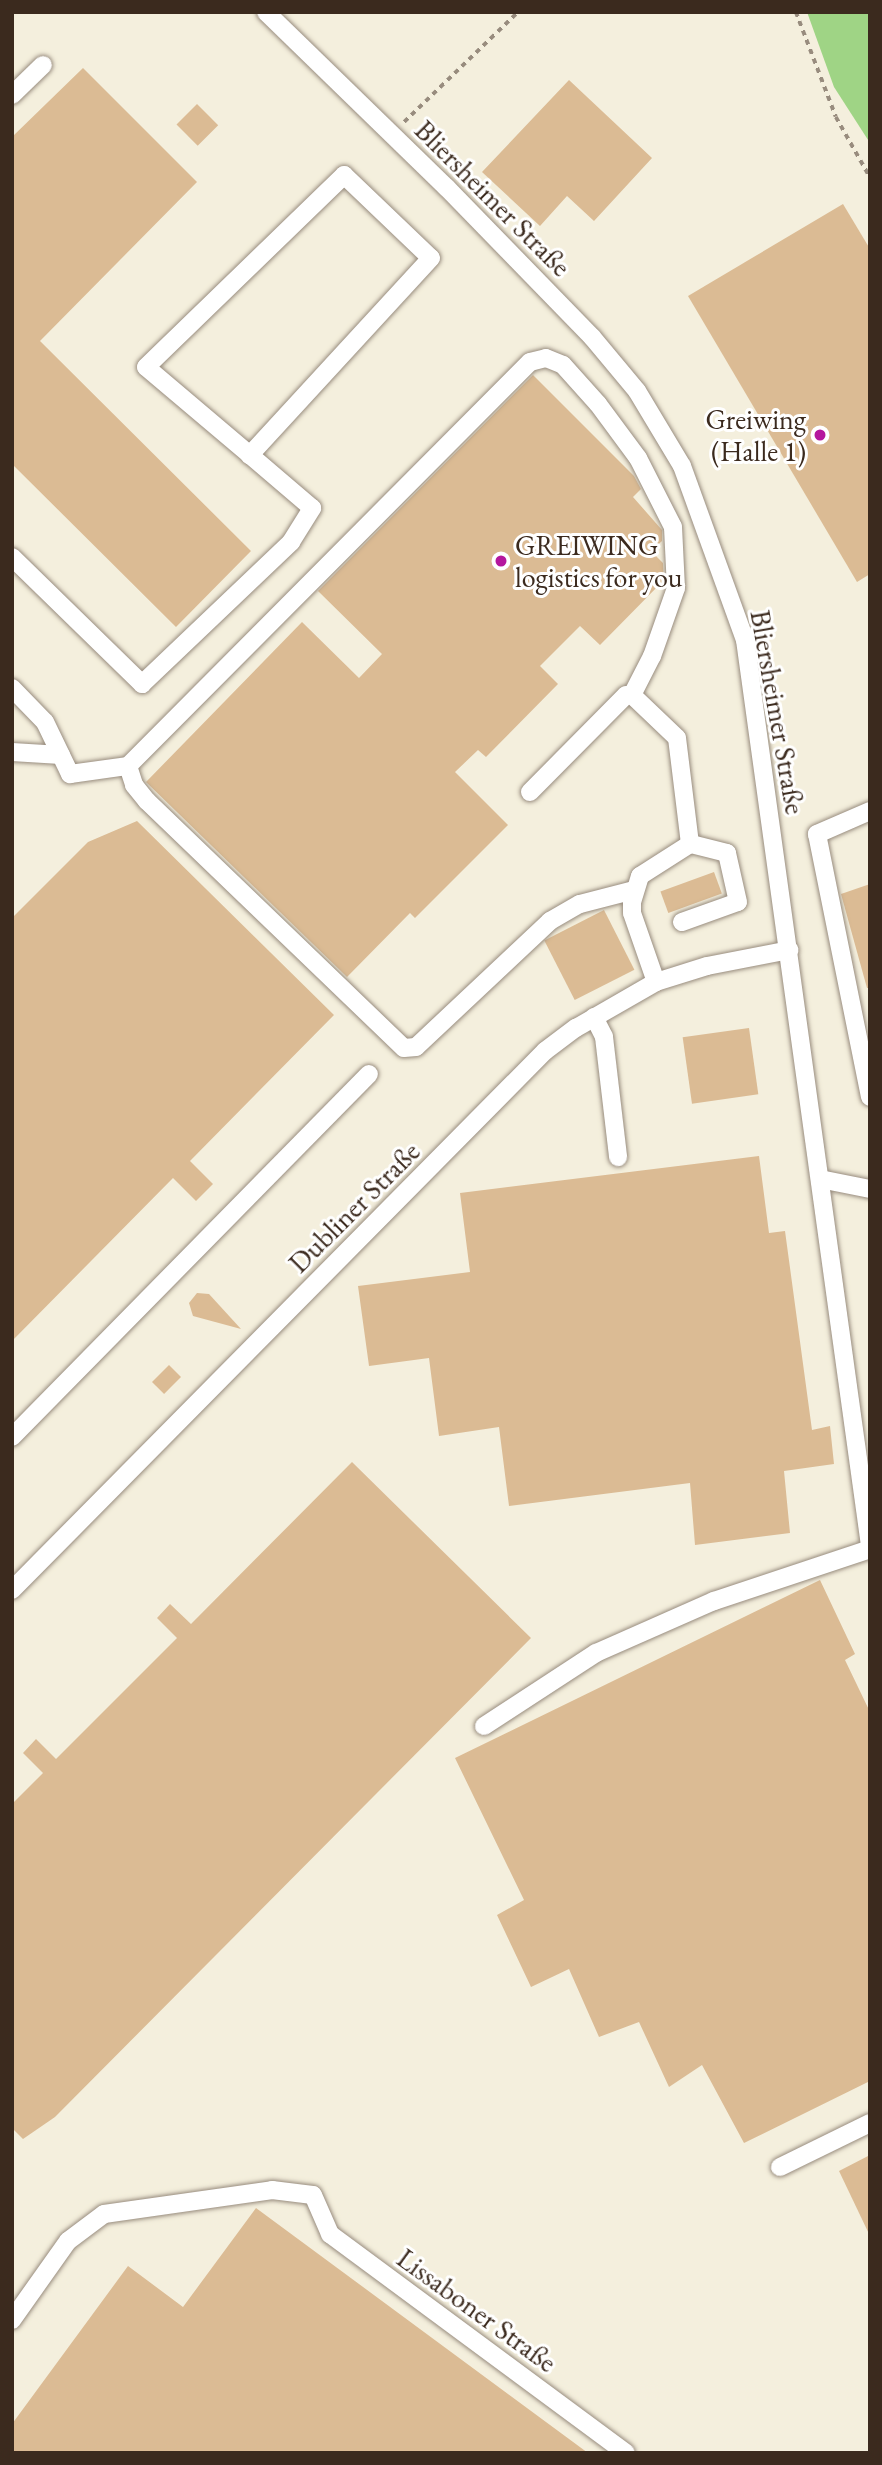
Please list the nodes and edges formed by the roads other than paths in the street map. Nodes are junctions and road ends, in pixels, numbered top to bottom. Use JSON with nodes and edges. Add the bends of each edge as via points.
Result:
{"nodes":[{"id":1,"x":266,"y":12,"type":"edge"},
{"id":2,"x":43,"y":65,"type":"dead end"},
{"id":3,"x":12,"y":95,"type":"edge"},
{"id":4,"x":250,"y":455,"type":"junction"},
{"id":5,"x":12,"y":557,"type":"edge"},
{"id":6,"x":12,"y":688,"type":"edge"},
{"id":7,"x":632,"y":695,"type":"junction"},
{"id":8,"x":12,"y":752,"type":"edge"},
{"id":9,"x":61,"y":754,"type":"junction"},
{"id":10,"x":128,"y":766,"type":"junction"},
{"id":11,"x":530,"y":792,"type":"dead end"},
{"id":12,"x":870,"y":811,"type":"edge"},
{"id":13,"x":690,"y":844,"type":"junction"},
{"id":14,"x":634,"y":890,"type":"junction"},
{"id":15,"x":682,"y":922,"type":"dead end"},
{"id":16,"x":789,"y":950,"type":"junction"},
{"id":17,"x":656,"y":982,"type":"junction"},
{"id":18,"x":594,"y":1017,"type":"junction"},
{"id":19,"x":369,"y":1073,"type":"dead end"},
{"id":20,"x":870,"y":1097,"type":"edge"},
{"id":21,"x":618,"y":1157,"type":"dead end"},
{"id":22,"x":820,"y":1179,"type":"junction"},
{"id":23,"x":870,"y":1189,"type":"edge"},
{"id":24,"x":12,"y":1437,"type":"edge"},
{"id":25,"x":870,"y":1547,"type":"edge"},
{"id":26,"x":12,"y":1590,"type":"edge"},
{"id":27,"x":484,"y":1726,"type":"dead end"},
{"id":28,"x":870,"y":2123,"type":"edge"},
{"id":29,"x":780,"y":2167,"type":"dead end"},
{"id":30,"x":12,"y":2320,"type":"edge"},
{"id":31,"x":626,"y":2453,"type":"edge"}],
"edges":[{"from":1,"to":16,"type":"street","name":"Bliersheimer Straße","via":[[393,133],[592,337],[637,391],[682,466],[745,640]]},
{"from":2,"to":3,"type":"street"},
{"from":4,"to":4,"type":"street","via":[[146,367],[344,175],[431,258]]},
{"from":4,"to":5,"type":"street","via":[[312,509],[291,542],[142,684]]},
{"from":6,"to":9,"type":"street","via":[[46,722]]},
{"from":7,"to":10,"type":"street","via":[[652,656],[676,588],[673,527],[638,458],[598,404],[563,366],[537,358]]},
{"from":7,"to":11,"type":"street","via":[[617,700]]},
{"from":7,"to":13,"type":"street","via":[[677,738]]},
{"from":8,"to":9,"type":"street"},
{"from":9,"to":10,"type":"street","via":[[70,774]]},
{"from":10,"to":14,"type":"street","via":[[134,785],[147,801],[404,1048],[416,1047],[550,922],[580,904]]},
{"from":12,"to":20,"type":"street","via":[[817,834]]},
{"from":13,"to":14,"type":"street","via":[[640,876]]},
{"from":13,"to":15,"type":"street","via":[[727,853],[738,902]]},
{"from":14,"to":17,"type":"street","via":[[632,913]]},
{"from":16,"to":17,"type":"street","name":"Dubliner Straße","via":[[707,966]]},
{"from":16,"to":22,"type":"street","name":"Bliersheimer Straße"},
{"from":17,"to":18,"type":"street","name":"Dubliner Straße"},
{"from":18,"to":21,"type":"street","via":[[604,1037]]},
{"from":18,"to":26,"type":"street","name":"Dubliner Straße","via":[[545,1051]]},
{"from":19,"to":24,"type":"street"},
{"from":22,"to":23,"type":"street"},
{"from":22,"to":25,"type":"street","name":"Bliersheimer Straße"},
{"from":25,"to":27,"type":"street","via":[[714,1601],[596,1653]]},
{"from":28,"to":29,"type":"street"},
{"from":30,"to":31,"type":"street","name":"Lissaboner Straße","via":[[68,2241],[104,2214],[272,2190],[313,2195],[330,2234]]}]}
